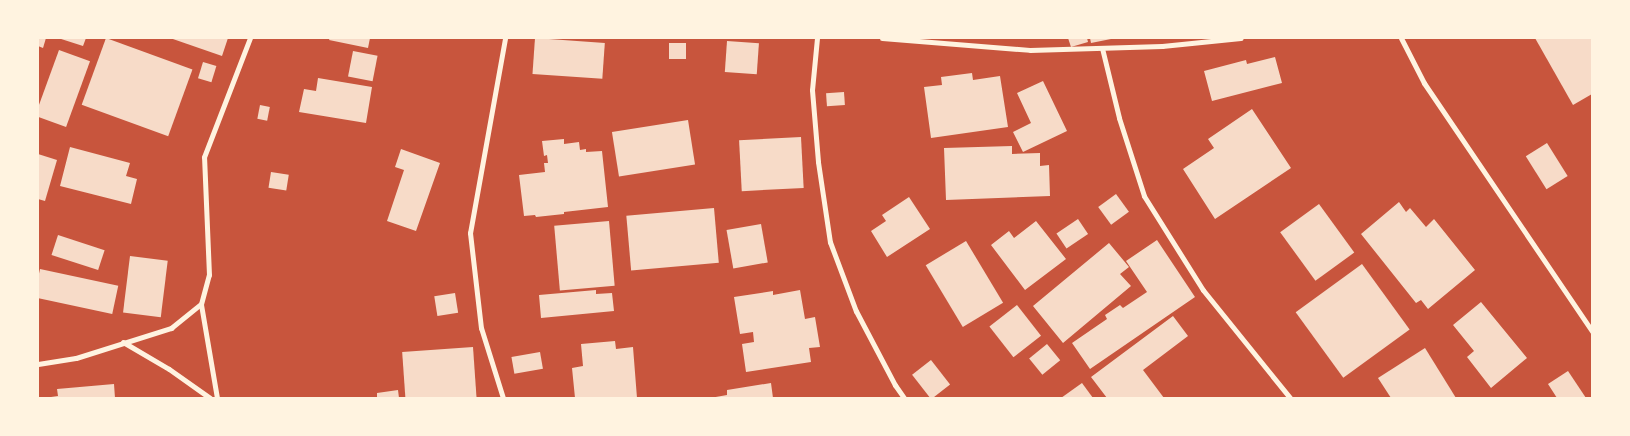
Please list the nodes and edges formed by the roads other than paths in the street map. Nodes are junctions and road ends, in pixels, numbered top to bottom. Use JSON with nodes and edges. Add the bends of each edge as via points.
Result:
{"nodes":[{"id":1,"x":250,"y":38,"type":"edge"},
{"id":2,"x":505,"y":38,"type":"edge"},
{"id":3,"x":817,"y":38,"type":"edge"},
{"id":4,"x":882,"y":38,"type":"edge"},
{"id":5,"x":1241,"y":38,"type":"edge"},
{"id":6,"x":1401,"y":38,"type":"edge"},
{"id":7,"x":1102,"y":48,"type":"junction"},
{"id":8,"x":201,"y":304,"type":"junction"},
{"id":9,"x":1592,"y":331,"type":"edge"},
{"id":10,"x":123,"y":342,"type":"junction"},
{"id":11,"x":38,"y":364,"type":"edge"},
{"id":12,"x":210,"y":398,"type":"edge"},
{"id":13,"x":217,"y":398,"type":"edge"},
{"id":14,"x":503,"y":398,"type":"edge"},
{"id":15,"x":904,"y":398,"type":"edge"},
{"id":16,"x":1290,"y":398,"type":"edge"}],
"edges":[{"from":1,"to":8,"type":"street","via":[[204,157],[209,274]]},
{"from":2,"to":14,"type":"street","via":[[470,233],[481,328]]},
{"from":3,"to":15,"type":"street","via":[[812,90],[818,162],[830,242],[856,311]]},
{"from":4,"to":7,"type":"street","via":[[1030,50]]},
{"from":5,"to":7,"type":"street"},
{"from":6,"to":9,"type":"street","via":[[1424,82]]},
{"from":7,"to":16,"type":"street","via":[[1119,118],[1144,196],[1203,290]]},
{"from":8,"to":10,"type":"street","via":[[171,328]]},
{"from":8,"to":13,"type":"street"},
{"from":10,"to":11,"type":"street","via":[[76,358]]},
{"from":10,"to":12,"type":"street"}]}
